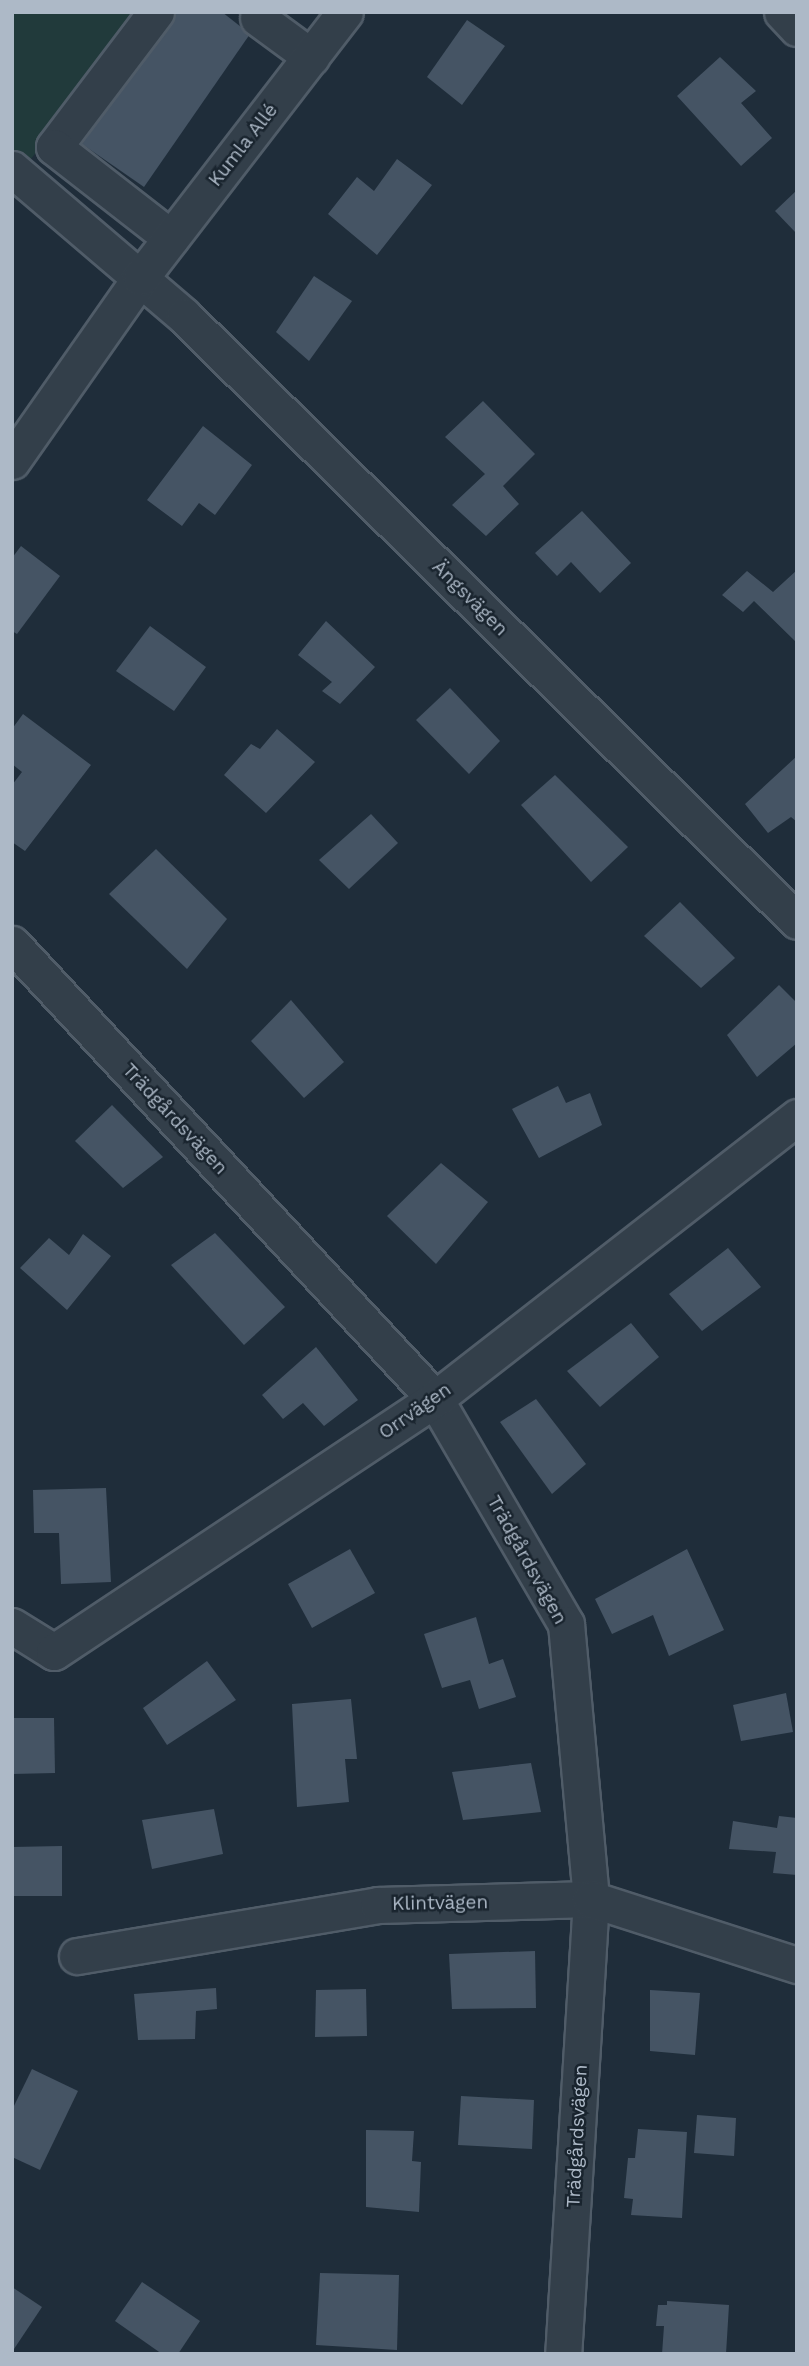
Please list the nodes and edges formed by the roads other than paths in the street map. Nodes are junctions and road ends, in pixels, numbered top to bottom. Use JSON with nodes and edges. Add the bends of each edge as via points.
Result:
{"nodes":[{"id":1,"x":156,"y":12,"type":"edge"},
{"id":2,"x":345,"y":12,"type":"edge"},
{"id":3,"x":782,"y":12,"type":"edge"},
{"id":4,"x":258,"y":18,"type":"dead end"},
{"id":5,"x":797,"y":28,"type":"edge"},
{"id":6,"x":310,"y":57,"type":"junction"},
{"id":7,"x":12,"y":169,"type":"edge"},
{"id":8,"x":171,"y":238,"type":"junction"},
{"id":9,"x":141,"y":277,"type":"junction"},
{"id":10,"x":12,"y":461,"type":"edge"},
{"id":11,"x":797,"y":921,"type":"edge"},
{"id":12,"x":12,"y":944,"type":"edge"},
{"id":13,"x":797,"y":1117,"type":"edge"},
{"id":14,"x":435,"y":1399,"type":"junction"},
{"id":15,"x":12,"y":1626,"type":"edge"},
{"id":16,"x":591,"y":1899,"type":"junction"},
{"id":17,"x":76,"y":1956,"type":"dead end"},
{"id":18,"x":797,"y":1965,"type":"edge"},
{"id":19,"x":563,"y":2354,"type":"edge"}],
"edges":[{"from":1,"to":8,"type":"street","via":[[54,147]]},
{"from":2,"to":6,"type":"street","name":"Kumla Allé"},
{"from":3,"to":5,"type":"street"},
{"from":4,"to":6,"type":"street"},
{"from":6,"to":8,"type":"street","name":"Kumla Allé"},
{"from":7,"to":9,"type":"street"},
{"from":8,"to":9,"type":"street","name":"Kumla Allé"},
{"from":9,"to":10,"type":"street","name":"Kumla Allé"},
{"from":9,"to":11,"type":"street","name":"Ängsvägen"},
{"from":12,"to":14,"type":"street","name":"Trädgårdsvägen"},
{"from":13,"to":14,"type":"street","name":"Orrvägen"},
{"from":14,"to":15,"type":"street","name":"Orrvägen","via":[[54,1652]]},
{"from":14,"to":16,"type":"street","name":"Trädgårdsvägen","via":[[566,1625]]},
{"from":16,"to":17,"type":"street","name":"Klintvägen","via":[[378,1905]]},
{"from":16,"to":18,"type":"street","name":"Klintvägen","via":[[727,1947]]},
{"from":16,"to":19,"type":"street","name":"Trädgårdsvägen"}]}
